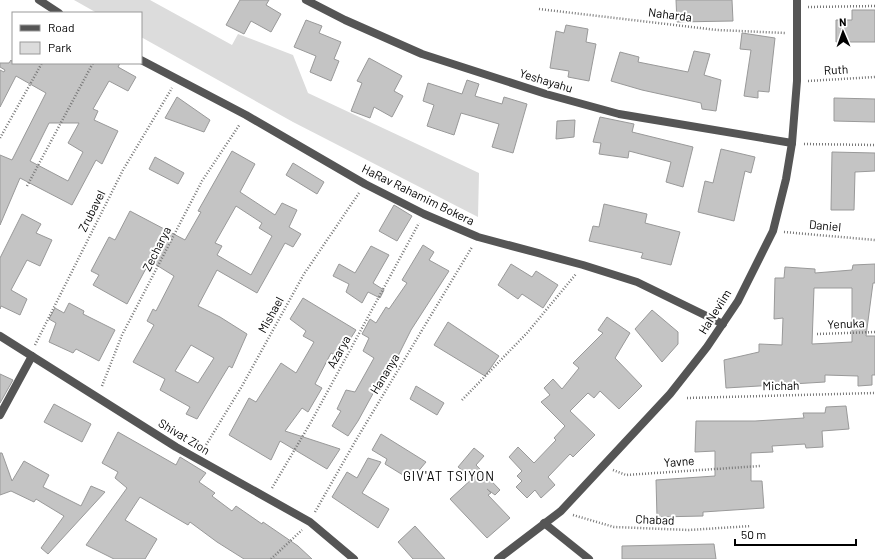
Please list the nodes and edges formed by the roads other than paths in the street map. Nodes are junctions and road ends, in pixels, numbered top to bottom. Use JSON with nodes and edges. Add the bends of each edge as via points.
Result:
{"nodes":[{"id":1,"x":40,"y":0,"type":"edge"},
{"id":2,"x":306,"y":0,"type":"edge"},
{"id":3,"x":798,"y":4,"type":"edge"},
{"id":4,"x":58,"y":12,"type":"edge"},
{"id":5,"x":142,"y":61,"type":"edge"},
{"id":6,"x":792,"y":143,"type":"junction"},
{"id":7,"x":723,"y":324,"type":"junction"},
{"id":8,"x":0,"y":336,"type":"edge"},
{"id":9,"x":32,"y":356,"type":"junction"},
{"id":10,"x":0,"y":414,"type":"edge"},
{"id":11,"x":544,"y":523,"type":"junction"},
{"id":12,"x":354,"y":559,"type":"edge"},
{"id":13,"x":498,"y":559,"type":"edge"},
{"id":14,"x":589,"y":559,"type":"edge"}],
"edges":[{"from":1,"to":4,"type":"street"},
{"from":2,"to":6,"type":"street","name":"Yeshayahu","via":[[422,54],[546,94],[619,114]]},
{"from":3,"to":6,"type":"street","name":"HaNeviim","via":[[797,81]]},
{"from":5,"to":7,"type":"street","name":"HaRav Rahamim Bokera","via":[[424,214],[478,237],[637,282]]},
{"from":6,"to":7,"type":"street","name":"HaNeviim","via":[[786,179],[772,231],[738,301]]},
{"from":7,"to":11,"type":"street","name":"HaNeviim","via":[[670,394],[561,511]]},
{"from":8,"to":9,"type":"street","name":"Shivat Zion"},
{"from":9,"to":10,"type":"street"},
{"from":9,"to":12,"type":"street","name":"Shivat Zion","via":[[198,459],[310,522]]},
{"from":11,"to":13,"type":"street","name":"HaNeviim"},
{"from":11,"to":14,"type":"street"}]}
